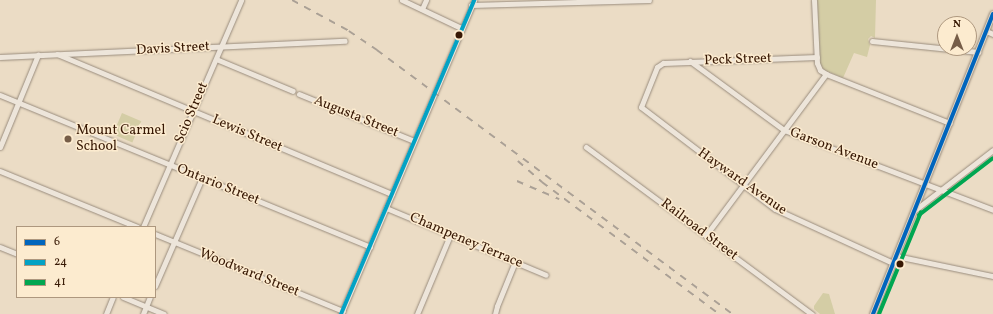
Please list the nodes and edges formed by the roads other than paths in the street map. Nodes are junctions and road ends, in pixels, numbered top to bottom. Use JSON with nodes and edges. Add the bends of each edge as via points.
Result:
{"nodes":[{"id":1,"x":241,"y":0,"type":"edge"},
{"id":2,"x":402,"y":0,"type":"edge"},
{"id":3,"x":426,"y":0,"type":"edge"},
{"id":4,"x":623,"y":0,"type":"edge"},
{"id":5,"x":649,"y":0,"type":"edge"},
{"id":6,"x":814,"y":0,"type":"edge"},
{"id":7,"x":560,"y":2,"type":"edge"},
{"id":8,"x":473,"y":3,"type":"edge"},
{"id":9,"x":422,"y":9,"type":"junction"},
{"id":10,"x":993,"y":14,"type":"edge"},
{"id":11,"x":461,"y":28,"type":"junction"},
{"id":12,"x":986,"y":31,"type":"junction"},
{"id":13,"x":993,"y":34,"type":"edge"},
{"id":14,"x":345,"y":41,"type":"dead end"},
{"id":15,"x":872,"y":41,"type":"dead end"},
{"id":16,"x":221,"y":47,"type":"junction"},
{"id":17,"x":978,"y":52,"type":"junction"},
{"id":18,"x":57,"y":54,"type":"junction"},
{"id":19,"x":38,"y":55,"type":"junction"},
{"id":20,"x":0,"y":57,"type":"edge"},
{"id":21,"x":817,"y":57,"type":"junction"},
{"id":22,"x":216,"y":59,"type":"junction"},
{"id":23,"x":690,"y":62,"type":"junction"},
{"id":24,"x":659,"y":65,"type":"joint"},
{"id":25,"x":826,"y":74,"type":"junction"},
{"id":26,"x":293,"y":91,"type":"dead end"},
{"id":27,"x":299,"y":94,"type":"dead end"},
{"id":28,"x":0,"y":95,"type":"edge"},
{"id":29,"x":18,"y":102,"type":"junction"},
{"id":30,"x":193,"y":111,"type":"junction"},
{"id":31,"x":950,"y":123,"type":"junction"},
{"id":32,"x":784,"y":130,"type":"junction"},
{"id":33,"x":414,"y":141,"type":"junction"},
{"id":34,"x":0,"y":147,"type":"edge"},
{"id":35,"x":586,"y":147,"type":"dead end"},
{"id":36,"x":993,"y":150,"type":"edge"},
{"id":37,"x":170,"y":165,"type":"junction"},
{"id":38,"x":0,"y":171,"type":"edge"},
{"id":39,"x":202,"y":178,"type":"junction"},
{"id":40,"x":926,"y":184,"type":"junction"},
{"id":41,"x":743,"y":185,"type":"junction"},
{"id":42,"x":942,"y":190,"type":"junction"},
{"id":43,"x":392,"y":194,"type":"junction"},
{"id":44,"x":386,"y":208,"type":"junction"},
{"id":45,"x":915,"y":210,"type":"junction"},
{"id":46,"x":993,"y":210,"type":"edge"},
{"id":47,"x":135,"y":226,"type":"edge"},
{"id":48,"x":143,"y":226,"type":"edge"},
{"id":49,"x":156,"y":234,"type":"edge"},
{"id":50,"x":450,"y":235,"type":"junction"},
{"id":51,"x":706,"y":235,"type":"junction"},
{"id":52,"x":174,"y":242,"type":"junction"},
{"id":53,"x":0,"y":246,"type":"edge"},
{"id":54,"x":370,"y":247,"type":"junction"},
{"id":55,"x":16,"y":254,"type":"edge"},
{"id":56,"x":896,"y":256,"type":"junction"},
{"id":57,"x":515,"y":262,"type":"junction"},
{"id":58,"x":893,"y":263,"type":"junction"},
{"id":59,"x":546,"y":275,"type":"dead end"},
{"id":60,"x":993,"y":276,"type":"edge"},
{"id":61,"x":156,"y":284,"type":"edge"},
{"id":62,"x":113,"y":298,"type":"edge"},
{"id":63,"x":125,"y":298,"type":"edge"},
{"id":64,"x":150,"y":298,"type":"edge"},
{"id":65,"x":146,"y":307,"type":"junction"},
{"id":66,"x":342,"y":313,"type":"edge"},
{"id":67,"x":106,"y":314,"type":"edge"},
{"id":68,"x":143,"y":314,"type":"edge"},
{"id":69,"x":164,"y":314,"type":"edge"},
{"id":70,"x":417,"y":314,"type":"edge"},
{"id":71,"x":495,"y":314,"type":"edge"},
{"id":72,"x":812,"y":314,"type":"edge"},
{"id":73,"x":874,"y":314,"type":"edge"}],
"edges":[{"from":1,"to":16,"type":"street","name":"Scio Street"},
{"from":2,"to":9,"type":"street"},
{"from":3,"to":9,"type":"street"},
{"from":4,"to":5,"type":"street"},
{"from":4,"to":7,"type":"street"},
{"from":6,"to":21,"type":"street"},
{"from":7,"to":8,"type":"street"},
{"from":8,"to":11,"type":"street"},
{"from":9,"to":11,"type":"street"},
{"from":10,"to":12,"type":"main road"},
{"from":11,"to":33,"type":"street"},
{"from":12,"to":13,"type":"street"},
{"from":12,"to":17,"type":"main road"},
{"from":14,"to":16,"type":"street","name":"Davis Street"},
{"from":15,"to":17,"type":"street"},
{"from":16,"to":18,"type":"street","name":"Davis Street"},
{"from":16,"to":22,"type":"street","name":"Scio Street"},
{"from":17,"to":31,"type":"main road"},
{"from":18,"to":19,"type":"street","name":"Davis Street"},
{"from":18,"to":30,"type":"street","name":"Lewis Street"},
{"from":19,"to":20,"type":"street","name":"Davis Street"},
{"from":19,"to":29,"type":"street"},
{"from":21,"to":23,"type":"street","name":"Peck Street"},
{"from":21,"to":25,"type":"street","via":[[818,67]]},
{"from":22,"to":26,"type":"street"},
{"from":22,"to":30,"type":"street","name":"Scio Street"},
{"from":23,"to":24,"type":"street","name":"Peck Street"},
{"from":23,"to":32,"type":"street","name":"Garson Avenue"},
{"from":24,"to":41,"type":"street","name":"Hayward Avenue","via":[[642,109]]},
{"from":25,"to":31,"type":"street"},
{"from":25,"to":32,"type":"street"},
{"from":27,"to":33,"type":"street","name":"Augusta Street"},
{"from":28,"to":29,"type":"street","name":"Ontario Street"},
{"from":29,"to":34,"type":"street"},
{"from":29,"to":37,"type":"street","name":"Ontario Street"},
{"from":30,"to":37,"type":"street","name":"Scio Street"},
{"from":30,"to":43,"type":"street","name":"Lewis Street"},
{"from":31,"to":40,"type":"main road"},
{"from":32,"to":40,"type":"street","name":"Garson Avenue"},
{"from":32,"to":41,"type":"street"},
{"from":33,"to":43,"type":"street"},
{"from":35,"to":51,"type":"street","name":"Railroad Street"},
{"from":36,"to":42,"type":"street"},
{"from":37,"to":39,"type":"street","name":"Ontario Street"},
{"from":37,"to":48,"type":"street","name":"Scio Street"},
{"from":38,"to":47,"type":"street"},
{"from":39,"to":52,"type":"street"},
{"from":39,"to":54,"type":"street","name":"Ontario Street"},
{"from":40,"to":42,"type":"street","name":"Garson Avenue"},
{"from":40,"to":45,"type":"main road"},
{"from":41,"to":51,"type":"street"},
{"from":41,"to":58,"type":"street","name":"Hayward Avenue","via":[[778,211]]},
{"from":42,"to":45,"type":"street"},
{"from":42,"to":46,"type":"street","name":"Garson Avenue"},
{"from":43,"to":44,"type":"street"},
{"from":44,"to":50,"type":"street","name":"Champeney Terrace"},
{"from":44,"to":54,"type":"street"},
{"from":45,"to":56,"type":"main road"},
{"from":49,"to":52,"type":"street","name":"Woodward Street"},
{"from":50,"to":57,"type":"street","name":"Champeney Terrace"},
{"from":50,"to":70,"type":"street"},
{"from":51,"to":72,"type":"street","name":"Railroad Street"},
{"from":52,"to":61,"type":"street"},
{"from":52,"to":66,"type":"street","name":"Woodward Street"},
{"from":53,"to":55,"type":"street"},
{"from":54,"to":66,"type":"street"},
{"from":56,"to":58,"type":"main road"},
{"from":56,"to":60,"type":"street"},
{"from":57,"to":59,"type":"street","name":"Champeney Terrace"},
{"from":57,"to":71,"type":"street"},
{"from":58,"to":73,"type":"main road"},
{"from":62,"to":67,"type":"street"},
{"from":63,"to":65,"type":"street"},
{"from":64,"to":65,"type":"street"},
{"from":65,"to":68,"type":"street"},
{"from":65,"to":69,"type":"street"}]}
